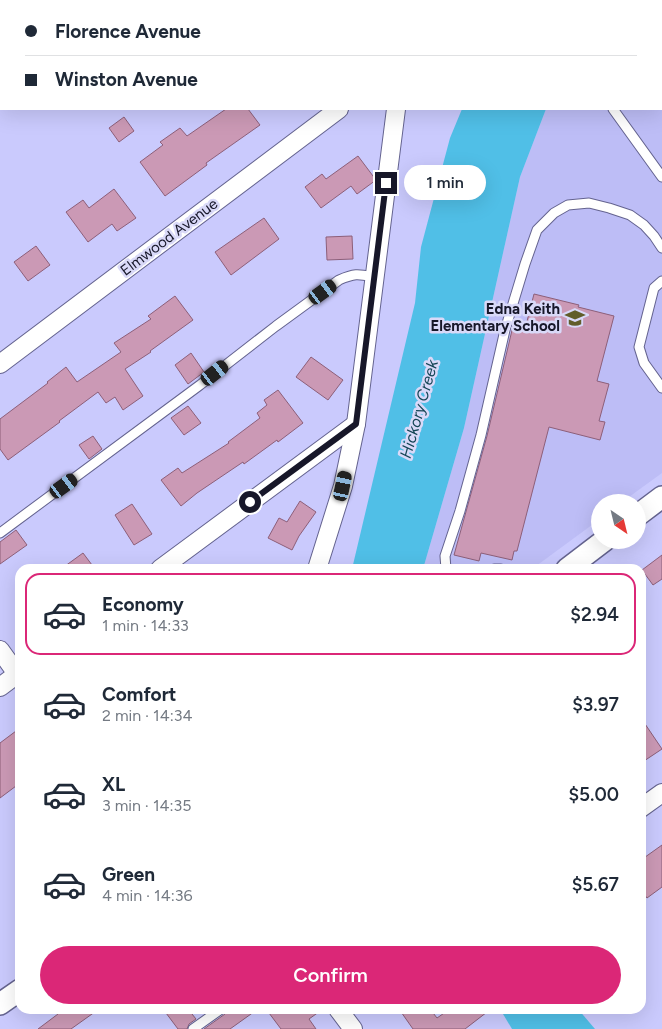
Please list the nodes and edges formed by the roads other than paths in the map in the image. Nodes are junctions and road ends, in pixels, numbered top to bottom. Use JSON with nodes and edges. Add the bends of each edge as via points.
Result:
{"nodes":[{"id":1,"x":338,"y":110,"type":"edge"},
{"id":2,"x":396,"y":110,"type":"edge"},
{"id":3,"x":614,"y":110,"type":"edge"},
{"id":4,"x":662,"y":177,"type":"edge"},
{"id":5,"x":662,"y":248,"type":"edge"},
{"id":6,"x":374,"y":277,"type":"junction"},
{"id":7,"x":662,"y":281,"type":"edge"},
{"id":8,"x":0,"y":364,"type":"edge"},
{"id":9,"x":662,"y":388,"type":"edge"},
{"id":10,"x":356,"y":424,"type":"junction"},
{"id":11,"x":662,"y":497,"type":"edge"},
{"id":12,"x":646,"y":509,"type":"edge"},
{"id":13,"x":0,"y":533,"type":"edge"},
{"id":14,"x":593,"y":549,"type":"edge"},
{"id":15,"x":167,"y":564,"type":"edge"},
{"id":16,"x":319,"y":564,"type":"edge"},
{"id":17,"x":446,"y":564,"type":"edge"},
{"id":18,"x":574,"y":564,"type":"edge"},
{"id":19,"x":0,"y":650,"type":"edge"},
{"id":20,"x":15,"y":669,"type":"edge"},
{"id":21,"x":15,"y":677,"type":"edge"},
{"id":22,"x":0,"y":687,"type":"edge"},
{"id":23,"x":662,"y":793,"type":"edge"},
{"id":24,"x":646,"y":804,"type":"edge"},
{"id":25,"x":15,"y":994,"type":"edge"},
{"id":26,"x":0,"y":1004,"type":"edge"},
{"id":27,"x":213,"y":1014,"type":"edge"},
{"id":28,"x":342,"y":1014,"type":"edge"},
{"id":29,"x":193,"y":1029,"type":"edge"},
{"id":30,"x":353,"y":1029,"type":"edge"}],
"edges":[{"from":1,"to":8,"type":"street","name":"Elmwood Avenue"},
{"from":2,"to":6,"type":"street"},
{"from":3,"to":4,"type":"lane"},
{"from":5,"to":17,"type":"lane","via":[[654,236],[630,215],[589,203],[568,205],[554,213],[537,230],[504,330],[481,435],[445,556]]},
{"from":6,"to":10,"type":"street"},
{"from":6,"to":13,"type":"lane","via":[[357,274],[339,280]]},
{"from":7,"to":9,"type":"lane","via":[[654,288],[639,347],[644,363]]},
{"from":10,"to":15,"type":"street"},
{"from":10,"to":16,"type":"street","via":[[343,486]]},
{"from":11,"to":12,"type":"street"},
{"from":14,"to":18,"type":"street"},
{"from":19,"to":20,"type":"street"},
{"from":21,"to":22,"type":"street"},
{"from":23,"to":24,"type":"street"},
{"from":25,"to":26,"type":"street"},
{"from":27,"to":29,"type":"lane"},
{"from":28,"to":30,"type":"street"}]}
